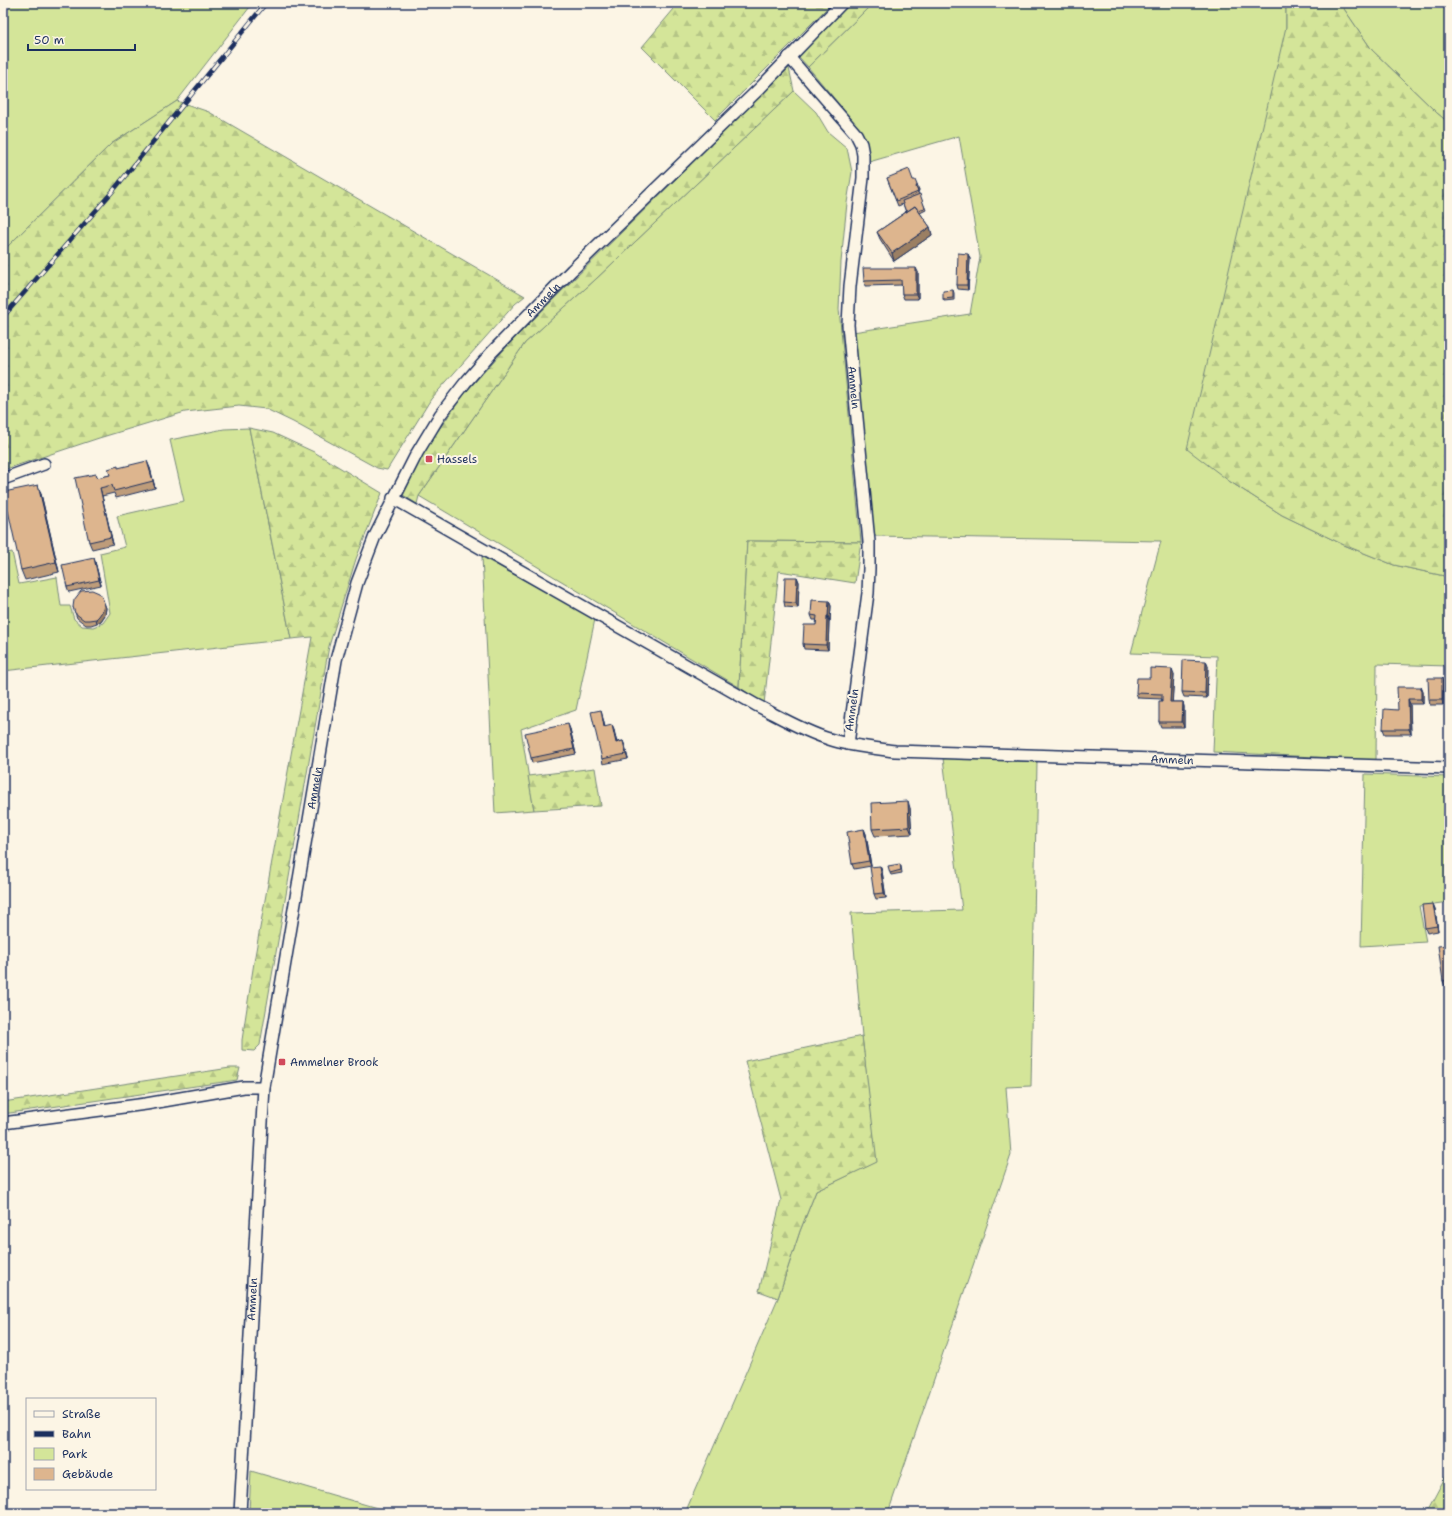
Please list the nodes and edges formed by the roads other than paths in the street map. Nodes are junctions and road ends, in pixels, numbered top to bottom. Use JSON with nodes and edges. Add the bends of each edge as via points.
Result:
{"nodes":[{"id":1,"x":842,"y":3,"type":"edge"},
{"id":2,"x":789,"y":56,"type":"junction"},
{"id":3,"x":44,"y":464,"type":"dead end"},
{"id":4,"x":3,"y":479,"type":"edge"},
{"id":5,"x":394,"y":498,"type":"junction"},
{"id":6,"x":848,"y":744,"type":"junction"},
{"id":7,"x":1449,"y":768,"type":"edge"},
{"id":8,"x":264,"y":1086,"type":"junction"},
{"id":9,"x":3,"y":1123,"type":"edge"},
{"id":10,"x":240,"y":1513,"type":"edge"}],
"edges":[{"from":1,"to":2,"type":"street","name":"Ammeln"},
{"from":2,"to":5,"type":"street","name":"Ammeln","via":[[760,88],[572,270],[491,353],[440,416]]},
{"from":2,"to":6,"type":"street","name":"Ammeln","via":[[856,134],[863,155],[863,178],[848,325],[870,568]]},
{"from":3,"to":4,"type":"street"},
{"from":5,"to":6,"type":"street","name":"Ammeln","via":[[756,705],[802,728]]},
{"from":5,"to":8,"type":"street","name":"Ammeln","via":[[375,536],[357,583],[336,660]]},
{"from":6,"to":7,"type":"street","name":"Ammeln","via":[[895,751]]},
{"from":8,"to":9,"type":"street"},
{"from":8,"to":10,"type":"street","name":"Ammeln"}]}
